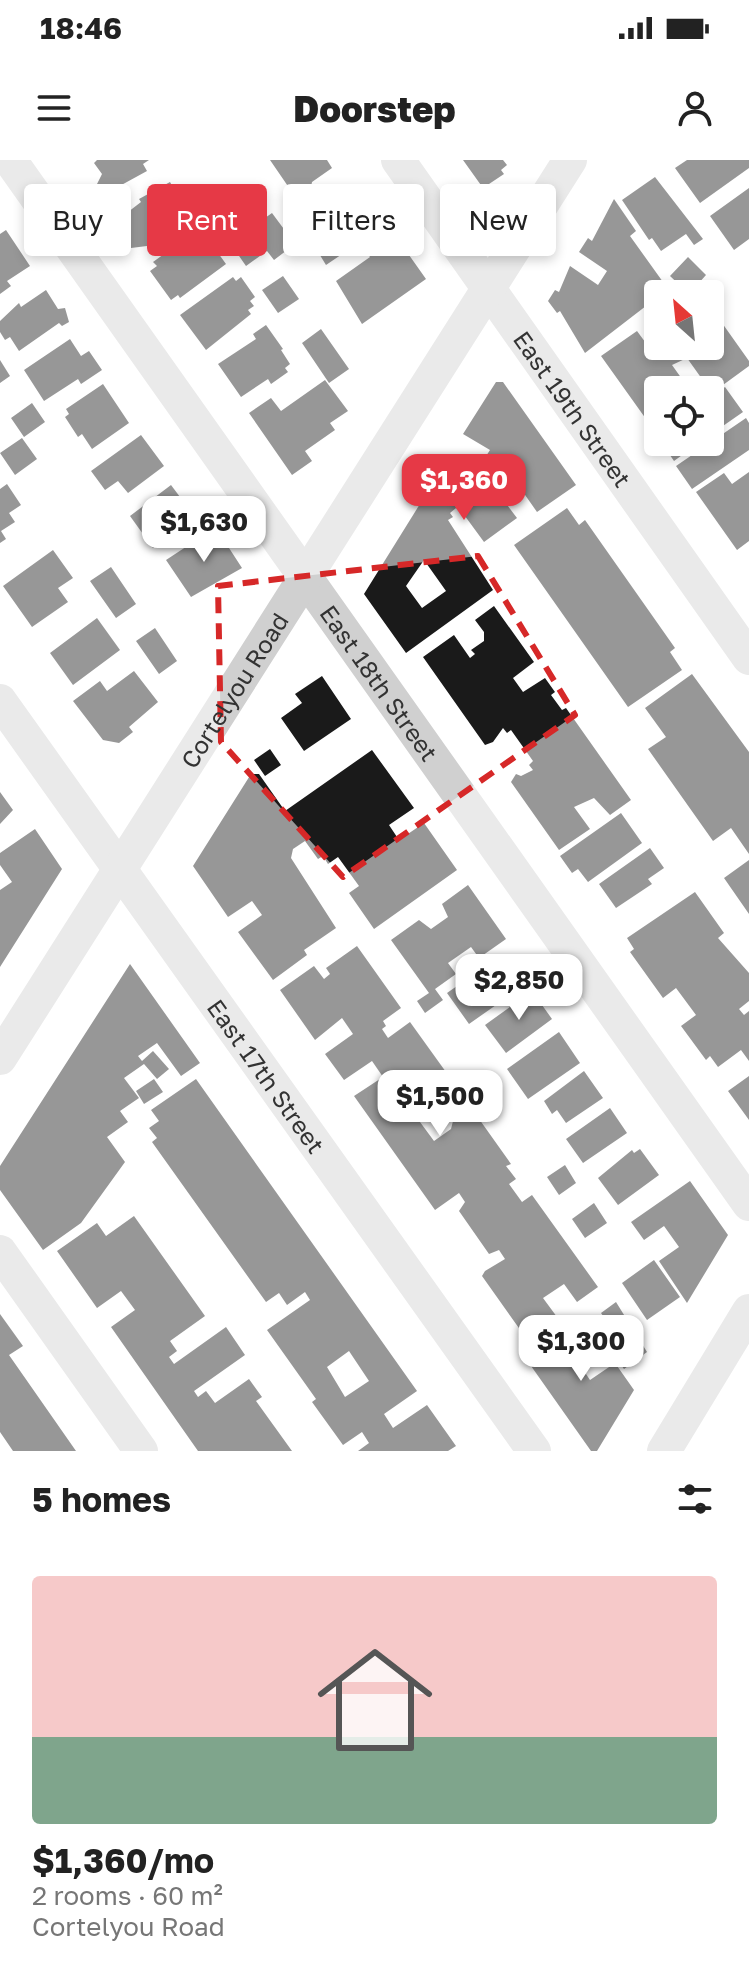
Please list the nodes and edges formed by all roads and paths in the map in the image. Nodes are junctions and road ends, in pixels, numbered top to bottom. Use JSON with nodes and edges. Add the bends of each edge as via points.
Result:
{"nodes":[{"id":1,"x":10,"y":160,"type":"edge"},
{"id":2,"x":398,"y":160,"type":"edge"},
{"id":3,"x":570,"y":160,"type":"edge"},
{"id":4,"x":489,"y":289,"type":"junction"},
{"id":5,"x":305,"y":579,"type":"junction"},
{"id":6,"x":749,"y":658,"type":"edge"},
{"id":7,"x":0,"y":701,"type":"edge"},
{"id":8,"x":120,"y":869,"type":"junction"},
{"id":9,"x":0,"y":1058,"type":"edge"},
{"id":10,"x":749,"y":1204,"type":"edge"},
{"id":11,"x":0,"y":1252,"type":"edge"},
{"id":12,"x":749,"y":1311,"type":"edge"},
{"id":13,"x":141,"y":1451,"type":"edge"},
{"id":14,"x":534,"y":1451,"type":"edge"},
{"id":15,"x":664,"y":1451,"type":"edge"}],
"edges":[{"from":1,"to":5,"type":"street","name":"East 18th Street"},
{"from":2,"to":4,"type":"street","name":"East 19th Street"},
{"from":3,"to":4,"type":"street","name":"Cortelyou Road"},
{"from":4,"to":5,"type":"street","name":"Cortelyou Road"},
{"from":4,"to":6,"type":"street","name":"East 19th Street"},
{"from":5,"to":8,"type":"street","name":"Cortelyou Road"},
{"from":5,"to":10,"type":"street","name":"East 18th Street"},
{"from":7,"to":8,"type":"street","name":"East 17th Street"},
{"from":8,"to":9,"type":"street","name":"Cortelyou Road"},
{"from":8,"to":14,"type":"street","name":"East 17th Street"},
{"from":11,"to":13,"type":"street"},
{"from":12,"to":15,"type":"street"}]}
